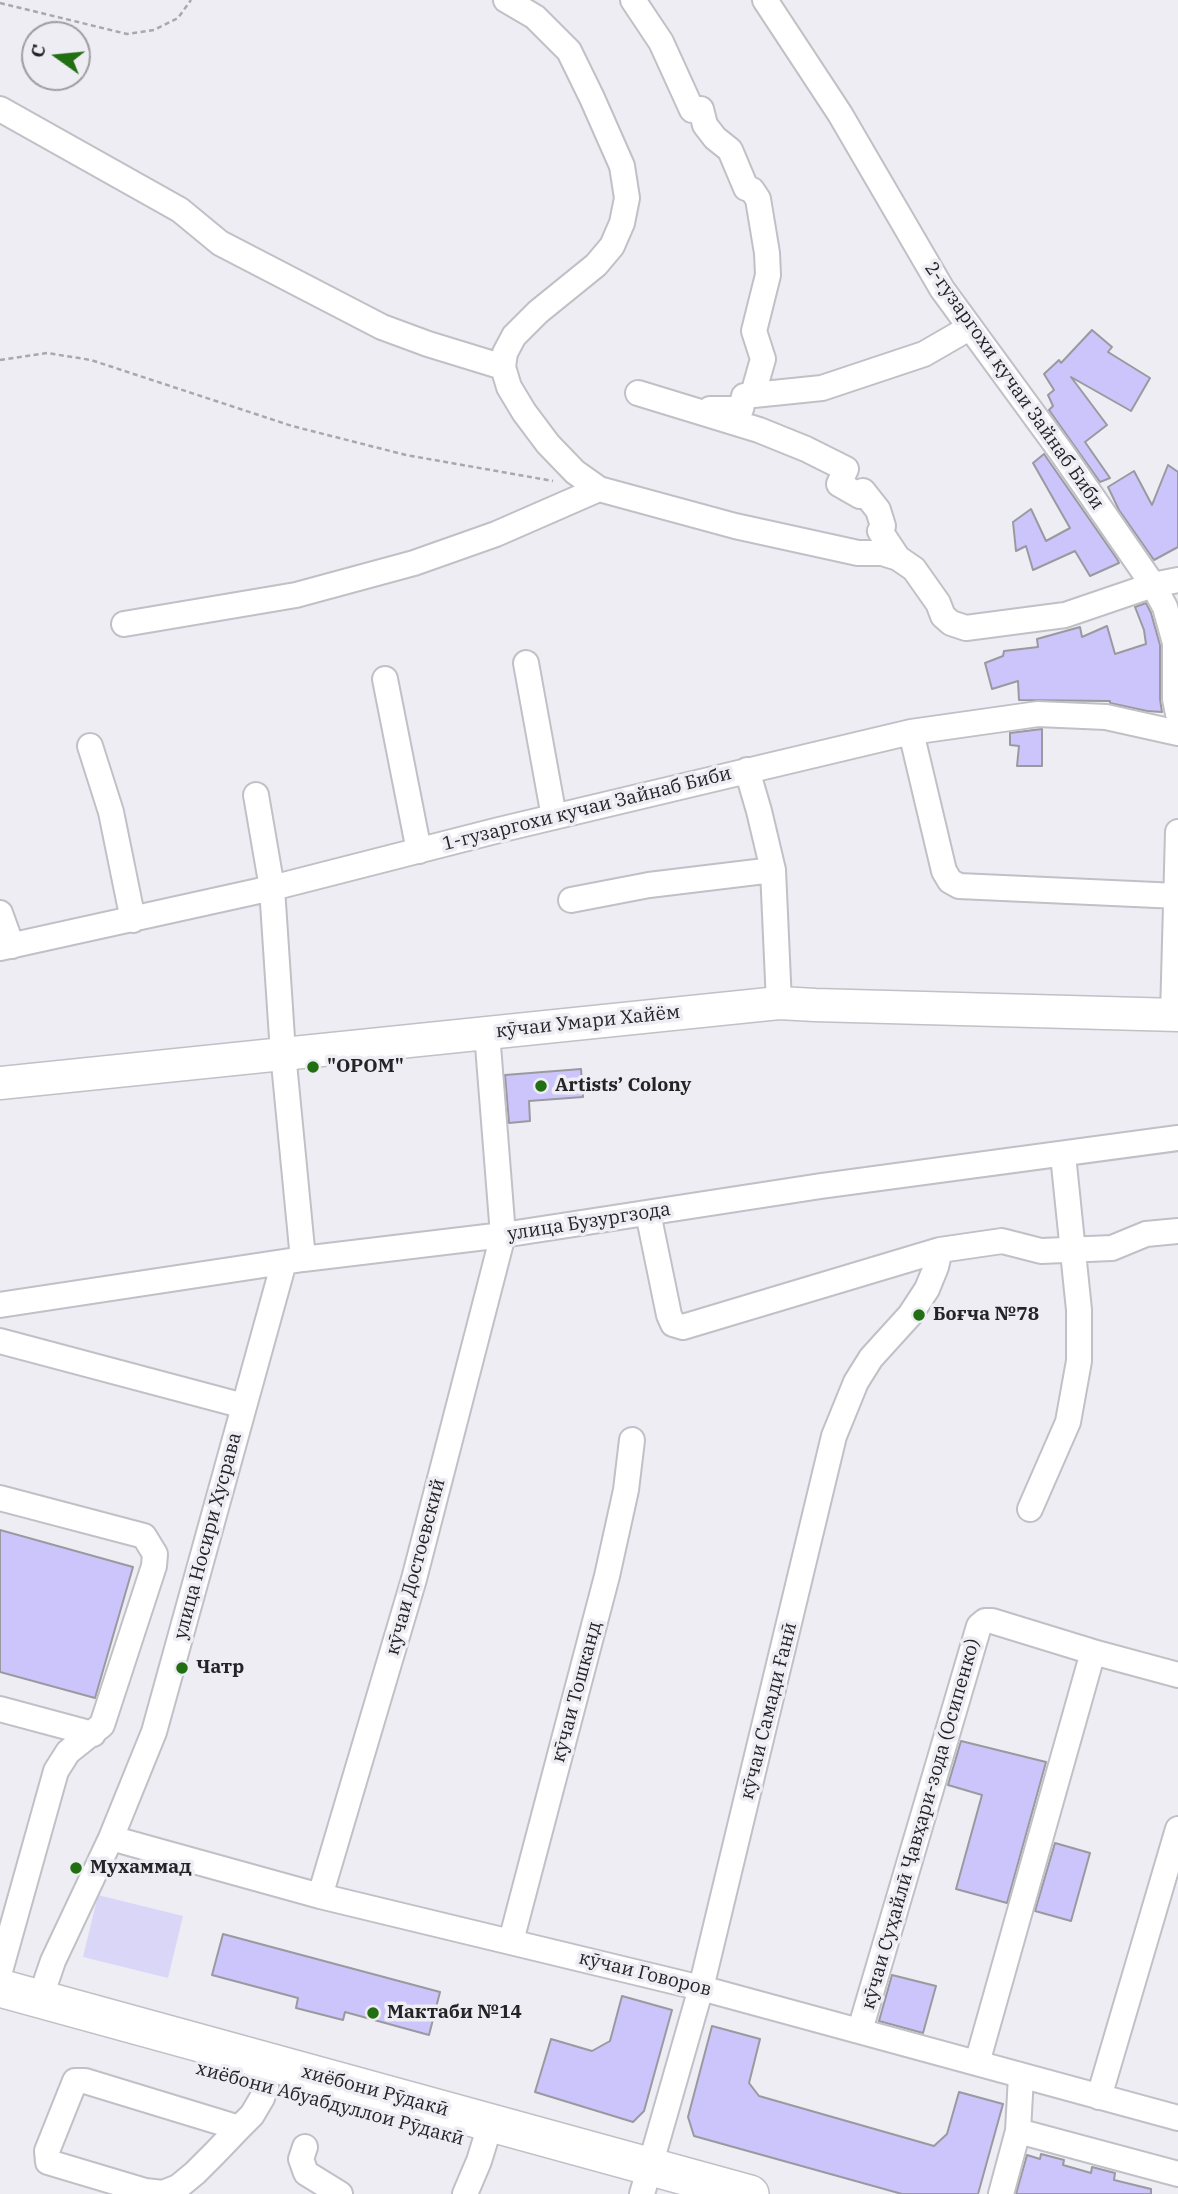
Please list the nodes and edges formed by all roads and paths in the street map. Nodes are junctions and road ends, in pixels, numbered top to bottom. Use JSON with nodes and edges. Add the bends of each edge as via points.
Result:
{"nodes":[{"id":1,"x":191,"y":0,"type":"edge"},
{"id":2,"x":506,"y":0,"type":"edge"},
{"id":3,"x":633,"y":0,"type":"edge"},
{"id":4,"x":765,"y":0,"type":"edge"},
{"id":5,"x":0,"y":3,"type":"edge"},
{"id":6,"x":0,"y":109,"type":"edge"},
{"id":7,"x":969,"y":328,"type":"junction"},
{"id":8,"x":0,"y":360,"type":"edge"},
{"id":9,"x":503,"y":367,"type":"junction"},
{"id":10,"x":638,"y":393,"type":"dead end"},
{"id":11,"x":753,"y":394,"type":"junction"},
{"id":12,"x":686,"y":408,"type":"junction"},
{"id":13,"x":560,"y":482,"type":"dead end"},
{"id":14,"x":599,"y":489,"type":"junction"},
{"id":15,"x":898,"y":558,"type":"junction"},
{"id":16,"x":1178,"y":580,"type":"edge"},
{"id":17,"x":1153,"y":585,"type":"junction"},
{"id":18,"x":124,"y":624,"type":"dead end"},
{"id":19,"x":526,"y":663,"type":"dead end"},
{"id":20,"x":385,"y":679,"type":"dead end"},
{"id":21,"x":1178,"y":714,"type":"edge"},
{"id":22,"x":911,"y":732,"type":"junction"},
{"id":23,"x":1178,"y":733,"type":"edge"},
{"id":24,"x":90,"y":746,"type":"dead end"},
{"id":25,"x":747,"y":770,"type":"junction"},
{"id":26,"x":256,"y":794,"type":"dead end"},
{"id":27,"x":555,"y":817,"type":"junction"},
{"id":28,"x":1178,"y":832,"type":"edge"},
{"id":29,"x":419,"y":850,"type":"junction"},
{"id":30,"x":773,"y":870,"type":"junction"},
{"id":31,"x":272,"y":888,"type":"junction"},
{"id":32,"x":1177,"y":895,"type":"edge"},
{"id":33,"x":571,"y":900,"type":"dead end"},
{"id":34,"x":0,"y":913,"type":"edge"},
{"id":35,"x":133,"y":920,"type":"junction"},
{"id":36,"x":6,"y":947,"type":"edge"},
{"id":37,"x":779,"y":1003,"type":"junction"},
{"id":38,"x":1176,"y":1015,"type":"edge"},
{"id":39,"x":487,"y":1033,"type":"junction"},
{"id":40,"x":283,"y":1054,"type":"junction"},
{"id":41,"x":0,"y":1083,"type":"edge"},
{"id":42,"x":1178,"y":1138,"type":"edge"},
{"id":43,"x":1063,"y":1155,"type":"junction"},
{"id":44,"x":648,"y":1213,"type":"junction"},
{"id":45,"x":1178,"y":1231,"type":"edge"},
{"id":46,"x":503,"y":1236,"type":"junction"},
{"id":47,"x":1073,"y":1249,"type":"junction"},
{"id":48,"x":940,"y":1250,"type":"junction"},
{"id":49,"x":294,"y":1261,"type":"junction"},
{"id":50,"x":0,"y":1305,"type":"edge"},
{"id":51,"x":0,"y":1340,"type":"edge"},
{"id":52,"x":244,"y":1406,"type":"junction"},
{"id":53,"x":632,"y":1440,"type":"dead end"},
{"id":54,"x":0,"y":1498,"type":"edge"},
{"id":55,"x":1030,"y":1509,"type":"dead end"},
{"id":56,"x":1093,"y":1652,"type":"junction"},
{"id":57,"x":1178,"y":1675,"type":"edge"},
{"id":58,"x":0,"y":1709,"type":"edge"},
{"id":59,"x":93,"y":1734,"type":"junction"},
{"id":60,"x":1178,"y":1829,"type":"edge"},
{"id":61,"x":111,"y":1838,"type":"junction"},
{"id":62,"x":320,"y":1896,"type":"junction"},
{"id":63,"x":510,"y":1941,"type":"junction"},
{"id":64,"x":0,"y":1971,"type":"edge"},
{"id":65,"x":0,"y":1988,"type":"edge"},
{"id":66,"x":701,"y":1988,"type":"junction"},
{"id":67,"x":40,"y":1999,"type":"junction"},
{"id":68,"x":0,"y":2013,"type":"edge"},
{"id":69,"x":860,"y":2030,"type":"junction"},
{"id":70,"x":977,"y":2063,"type":"junction"},
{"id":71,"x":1021,"y":2076,"type":"junction"},
{"id":72,"x":266,"y":2086,"type":"junction"},
{"id":73,"x":1098,"y":2097,"type":"junction"},
{"id":74,"x":1178,"y":2118,"type":"edge"},
{"id":75,"x":239,"y":2128,"type":"junction"},
{"id":76,"x":1018,"y":2131,"type":"junction"},
{"id":77,"x":487,"y":2134,"type":"junction"},
{"id":78,"x":305,"y":2147,"type":"dead end"},
{"id":79,"x":1178,"y":2174,"type":"edge"},
{"id":80,"x":649,"y":2186,"type":"edge"},
{"id":81,"x":340,"y":2194,"type":"edge"},
{"id":82,"x":465,"y":2194,"type":"edge"},
{"id":83,"x":750,"y":2194,"type":"edge"},
{"id":84,"x":1001,"y":2194,"type":"edge"}],
"edges":[{"from":1,"to":5,"type":"path","via":[[177,18],[154,30],[127,34]]},
{"from":2,"to":9,"type":"street","via":[[534,17],[569,51],[622,166],[627,198],[612,246],[514,336]]},
{"from":3,"to":11,"type":"street","via":[[661,42],[692,110],[701,109],[705,125],[730,150],[746,188],[758,199],[768,275],[754,331],[763,359]]},
{"from":4,"to":7,"type":"street","name":"2-гузаргохи кучаи Зайнаб Биби"},
{"from":6,"to":9,"type":"street","via":[[180,210],[220,243],[382,327]]},
{"from":7,"to":11,"type":"street","via":[[924,354],[822,388]]},
{"from":7,"to":17,"type":"street","name":"2-гузаргохи кучаи Зайнаб Биби"},
{"from":8,"to":13,"type":"path","via":[[47,353],[92,360],[292,426],[406,456]]},
{"from":9,"to":14,"type":"street","via":[[509,387],[548,444]]},
{"from":10,"to":12,"type":"street"},
{"from":11,"to":12,"type":"street","via":[[744,396],[741,410]]},
{"from":12,"to":15,"type":"street","via":[[759,430],[846,469],[839,484],[860,496],[863,491],[878,510],[880,531]]},
{"from":14,"to":15,"type":"street","via":[[735,526]]},
{"from":14,"to":18,"type":"street","via":[[496,534],[414,563],[296,595]]},
{"from":15,"to":17,"type":"street","via":[[914,569],[943,617],[966,628],[1065,615]]},
{"from":16,"to":17,"type":"street"},
{"from":17,"to":21,"type":"street","name":"2-гузаргохи кучаи Зайнаб Биби","via":[[1175,643]]},
{"from":19,"to":27,"type":"street"},
{"from":20,"to":29,"type":"street"},
{"from":22,"to":23,"type":"street","name":"1-гузаргохи кучаи Зайнаб Биби","via":[[1038,714],[1106,717]]},
{"from":22,"to":25,"type":"street","name":"1-гузаргохи кучаи Зайнаб Биби"},
{"from":22,"to":32,"type":"street","via":[[950,881],[959,886]]},
{"from":24,"to":35,"type":"street","via":[[111,812]]},
{"from":25,"to":27,"type":"street","name":"1-гузаргохи кучаи Зайнаб Биби"},
{"from":25,"to":30,"type":"street"},
{"from":26,"to":31,"type":"street"},
{"from":27,"to":29,"type":"street","name":"1-гузаргохи кучаи Зайнаб Биби"},
{"from":28,"to":32,"type":"street"},
{"from":29,"to":31,"type":"street","name":"1-гузаргохи кучаи Зайнаб Биби"},
{"from":30,"to":33,"type":"street"},
{"from":30,"to":37,"type":"street"},
{"from":31,"to":35,"type":"street","name":"1-гузаргохи кучаи Зайнаб Биби"},
{"from":31,"to":40,"type":"street"},
{"from":32,"to":38,"type":"street"},
{"from":34,"to":36,"type":"street"},
{"from":35,"to":36,"type":"street","name":"1-гузаргохи кучаи Зайнаб Биби"},
{"from":37,"to":38,"type":"main road","name":"кӯчаи Умари Хайём"},
{"from":37,"to":39,"type":"main road","name":"кӯчаи Умари Хайём"},
{"from":39,"to":40,"type":"main road","name":"кӯчаи Умари Хайём"},
{"from":39,"to":46,"type":"street","name":"кӯчаи Достоевский"},
{"from":40,"to":41,"type":"main road","name":"кӯчаи Умари Хайём"},
{"from":40,"to":49,"type":"street"},
{"from":42,"to":43,"type":"street","name":"улица Бузургзода"},
{"from":43,"to":44,"type":"street","name":"улица Бузургзода"},
{"from":43,"to":47,"type":"street"},
{"from":44,"to":46,"type":"street","name":"улица Бузургзода"},
{"from":44,"to":48,"type":"street","via":[[669,1315],[673,1324],[683,1327]]},
{"from":45,"to":47,"type":"street","via":[[1146,1234],[1112,1248]]},
{"from":46,"to":49,"type":"street","name":"улица Бузургзода"},
{"from":46,"to":62,"type":"street","name":"кӯчаи Достоевский","via":[[414,1579]]},
{"from":47,"to":48,"type":"street","via":[[1041,1251],[1002,1241]]},
{"from":47,"to":55,"type":"street","via":[[1079,1362],[1068,1422]]},
{"from":48,"to":66,"type":"street","name":"кӯчаи Самади Ғанӣ","via":[[927,1289],[871,1358],[834,1436]]},
{"from":49,"to":50,"type":"street","name":"улица Бузургзода"},
{"from":49,"to":52,"type":"street","name":"улица Носири Хусрава"},
{"from":51,"to":52,"type":"street"},
{"from":52,"to":61,"type":"street","name":"улица Носири Хусрава","via":[[154,1732]]},
{"from":53,"to":63,"type":"street","name":"кӯчаи Тошканд","via":[[607,1576]]},
{"from":54,"to":59,"type":"street","via":[[144,1536],[155,1554],[110,1704]]},
{"from":56,"to":57,"type":"street"},
{"from":56,"to":69,"type":"street","name":"кӯчаи Суҳайлӣ Ҷавҳари-зода (Осипенко)","via":[[992,1621],[979,1626]]},
{"from":56,"to":70,"type":"street"},
{"from":58,"to":59,"type":"street"},
{"from":59,"to":64,"type":"street","via":[[68,1752],[56,1771]]},
{"from":60,"to":73,"type":"street"},
{"from":61,"to":62,"type":"street","name":"кӯчаи Говоров"},
{"from":61,"to":67,"type":"street","name":"улица Носири Хусрава"},
{"from":62,"to":63,"type":"street","name":"кӯчаи Говоров"},
{"from":63,"to":66,"type":"street","name":"кӯчаи Говоров"},
{"from":65,"to":67,"type":"highway","name":"хиёбони Рӯдакӣ"},
{"from":66,"to":69,"type":"street","name":"кӯчаи Говоров"},
{"from":66,"to":80,"type":"street","name":"кӯчаи Самади Ғанӣ"},
{"from":67,"to":77,"type":"highway","name":"хиёбони Рӯдакӣ"},
{"from":68,"to":72,"type":"highway","name":"хиёбони Абуабдуллои Рӯдакӣ"},
{"from":69,"to":70,"type":"street","name":"кӯчаи Говоров"},
{"from":70,"to":71,"type":"street","name":"кӯчаи Говоров"},
{"from":71,"to":73,"type":"street","name":"кӯчаи Говоров"},
{"from":71,"to":76,"type":"street"},
{"from":72,"to":75,"type":"street","via":[[258,2106]]},
{"from":72,"to":77,"type":"highway","name":"хиёбони Абуабдуллои Рӯдакӣ"},
{"from":73,"to":74,"type":"street","name":"кӯчаи Говоров"},
{"from":75,"to":75,"type":"street","via":[[195,2173],[163,2193],[48,2162],[47,2151],[75,2081]]},
{"from":76,"to":79,"type":"street"},
{"from":76,"to":84,"type":"street"},
{"from":77,"to":80,"type":"highway","name":"хиёбони Абуабдуллои Рӯдакӣ"},
{"from":77,"to":82,"type":"street"},
{"from":78,"to":81,"type":"street","via":[[301,2159],[306,2173]]},
{"from":80,"to":83,"type":"highway"}]}
